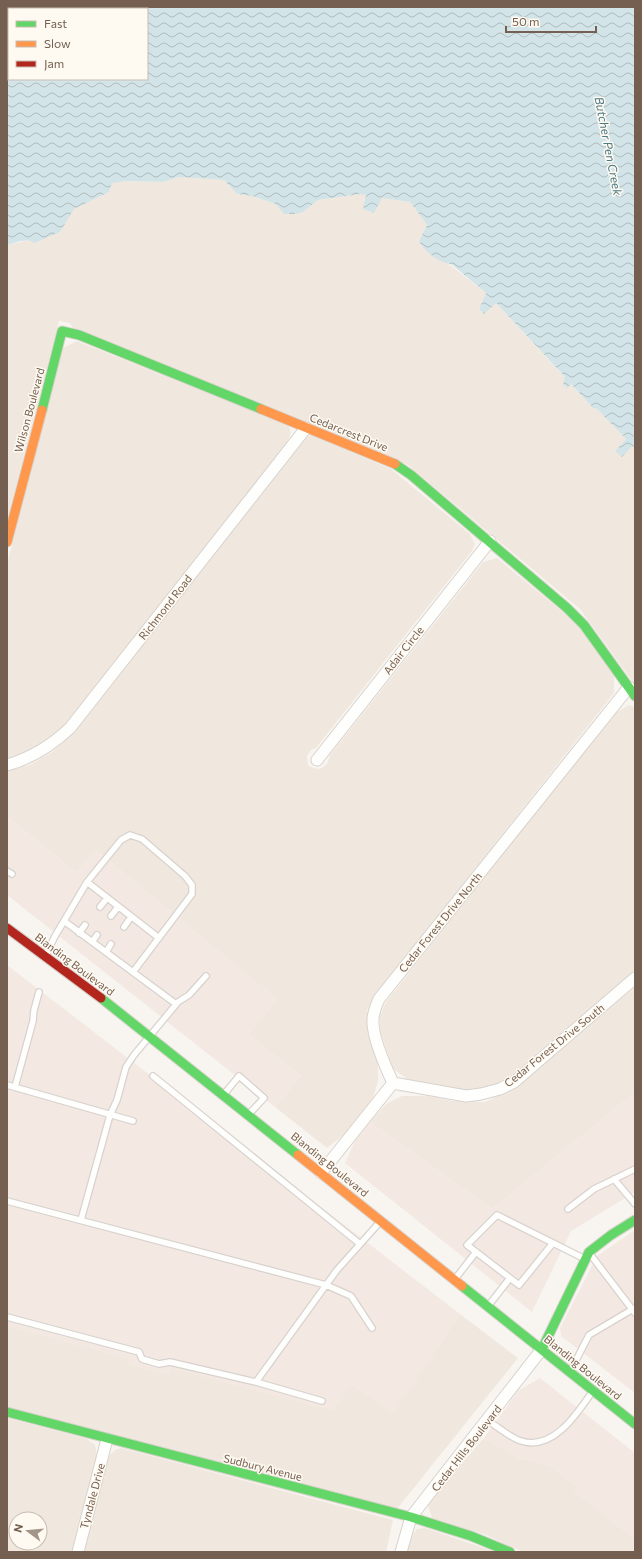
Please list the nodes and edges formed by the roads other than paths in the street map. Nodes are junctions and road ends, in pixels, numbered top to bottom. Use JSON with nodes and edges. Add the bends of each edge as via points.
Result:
{"nodes":[{"id":1,"x":62,"y":331,"type":"joint"},
{"id":2,"x":306,"y":428,"type":"junction"},
{"id":3,"x":490,"y":541,"type":"junction"},
{"id":4,"x":7,"y":542,"type":"edge"},
{"id":5,"x":632,"y":691,"type":"edge"},
{"id":6,"x":317,"y":760,"type":"dead end"},
{"id":7,"x":7,"y":765,"type":"edge"},
{"id":8,"x":87,"y":882,"type":"junction"},
{"id":9,"x":107,"y":898,"type":"junction"},
{"id":10,"x":100,"y":906,"type":"dead end"},
{"id":11,"x":118,"y":907,"type":"junction"},
{"id":12,"x":111,"y":916,"type":"dead end"},
{"id":13,"x":132,"y":917,"type":"junction"},
{"id":14,"x":64,"y":921,"type":"junction"},
{"id":15,"x":85,"y":925,"type":"dead end"},
{"id":16,"x":124,"y":927,"type":"dead end"},
{"id":17,"x":7,"y":928,"type":"edge"},
{"id":18,"x":80,"y":933,"type":"junction"},
{"id":19,"x":97,"y":934,"type":"dead end"},
{"id":20,"x":159,"y":938,"type":"junction"},
{"id":21,"x":92,"y":942,"type":"junction"},
{"id":22,"x":112,"y":944,"type":"dead end"},
{"id":23,"x":106,"y":952,"type":"junction"},
{"id":24,"x":46,"y":956,"type":"junction"},
{"id":25,"x":133,"y":972,"type":"junction"},
{"id":26,"x":206,"y":976,"type":"dead end"},
{"id":27,"x":635,"y":978,"type":"edge"},
{"id":28,"x":39,"y":992,"type":"dead end"},
{"id":29,"x":176,"y":1004,"type":"junction"},
{"id":30,"x":149,"y":1036,"type":"junction"},
{"id":31,"x":153,"y":1076,"type":"dead end"},
{"id":32,"x":393,"y":1083,"type":"junction"},
{"id":33,"x":7,"y":1085,"type":"edge"},
{"id":34,"x":15,"y":1087,"type":"junction"},
{"id":35,"x":224,"y":1095,"type":"junction"},
{"id":36,"x":110,"y":1115,"type":"junction"},
{"id":37,"x":249,"y":1115,"type":"junction"},
{"id":38,"x":133,"y":1121,"type":"dead end"},
{"id":39,"x":635,"y":1169,"type":"edge"},
{"id":40,"x":321,"y":1173,"type":"junction"},
{"id":41,"x":614,"y":1179,"type":"junction"},
{"id":42,"x":7,"y":1201,"type":"edge"},
{"id":43,"x":635,"y":1204,"type":"edge"},
{"id":44,"x":568,"y":1209,"type":"dead end"},
{"id":45,"x":81,"y":1220,"type":"junction"},
{"id":46,"x":381,"y":1220,"type":"junction"},
{"id":47,"x":635,"y":1220,"type":"edge"},
{"id":48,"x":554,"y":1243,"type":"junction"},
{"id":49,"x":360,"y":1244,"type":"junction"},
{"id":50,"x":476,"y":1252,"type":"junction"},
{"id":51,"x":587,"y":1256,"type":"junction"},
{"id":52,"x":510,"y":1278,"type":"junction"},
{"id":53,"x":455,"y":1279,"type":"junction"},
{"id":54,"x":326,"y":1285,"type":"junction"},
{"id":55,"x":488,"y":1306,"type":"junction"},
{"id":56,"x":634,"y":1311,"type":"edge"},
{"id":57,"x":7,"y":1317,"type":"edge"},
{"id":58,"x":372,"y":1328,"type":"dead end"},
{"id":59,"x":542,"y":1349,"type":"junction"},
{"id":60,"x":570,"y":1372,"type":"junction"},
{"id":61,"x":256,"y":1382,"type":"junction"},
{"id":62,"x":593,"y":1390,"type":"junction"},
{"id":63,"x":322,"y":1401,"type":"dead end"},
{"id":64,"x":7,"y":1412,"type":"edge"},
{"id":65,"x":633,"y":1419,"type":"edge"},
{"id":66,"x":487,"y":1420,"type":"junction"},
{"id":67,"x":107,"y":1439,"type":"junction"},
{"id":68,"x":410,"y":1518,"type":"junction"},
{"id":69,"x":78,"y":1552,"type":"edge"},
{"id":70,"x":401,"y":1552,"type":"edge"},
{"id":71,"x":510,"y":1552,"type":"edge"}],
"edges":[{"from":1,"to":2,"type":"street","name":"Cedarcrest Drive"},
{"from":1,"to":4,"type":"street","name":"Wilson Boulevard"},
{"from":2,"to":3,"type":"street","name":"Cedarcrest Drive","via":[[391,462],[411,475]]},
{"from":2,"to":7,"type":"street","name":"Richmond Road","via":[[70,728],[42,752]]},
{"from":3,"to":5,"type":"street","name":"Cedarcrest Drive","via":[[584,625]]},
{"from":3,"to":6,"type":"street","name":"Adair Circle"},
{"from":5,"to":32,"type":"street","name":"Cedar Forest Drive North","via":[[379,999],[372,1021],[385,1067]]},
{"from":8,"to":9,"type":"lane"},
{"from":8,"to":14,"type":"lane"},
{"from":8,"to":20,"type":"lane","via":[[121,840],[130,835],[142,839],[192,885],[192,894]]},
{"from":9,"to":10,"type":"lane"},
{"from":9,"to":11,"type":"lane"},
{"from":11,"to":12,"type":"lane"},
{"from":11,"to":13,"type":"lane"},
{"from":13,"to":16,"type":"lane"},
{"from":13,"to":20,"type":"lane"},
{"from":14,"to":18,"type":"lane"},
{"from":14,"to":24,"type":"lane"},
{"from":15,"to":18,"type":"lane"},
{"from":17,"to":24,"type":"street","name":"Blanding Boulevard"},
{"from":18,"to":21,"type":"lane"},
{"from":19,"to":21,"type":"lane"},
{"from":20,"to":25,"type":"lane"},
{"from":21,"to":23,"type":"lane"},
{"from":22,"to":23,"type":"lane"},
{"from":23,"to":25,"type":"lane"},
{"from":24,"to":30,"type":"street","name":"Blanding Boulevard"},
{"from":25,"to":29,"type":"lane"},
{"from":26,"to":29,"type":"lane","via":[[189,995]]},
{"from":27,"to":32,"type":"street","name":"Cedar Forest Drive South","via":[[514,1082],[500,1089],[466,1096]]},
{"from":28,"to":34,"type":"lane"},
{"from":29,"to":30,"type":"lane"},
{"from":30,"to":35,"type":"street","name":"Blanding Boulevard"},
{"from":30,"to":36,"type":"lane","via":[[126,1067]]},
{"from":31,"to":49,"type":"lane"},
{"from":32,"to":40,"type":"street"},
{"from":33,"to":34,"type":"lane"},
{"from":34,"to":36,"type":"lane"},
{"from":35,"to":37,"type":"street","name":"Blanding Boulevard"},
{"from":35,"to":37,"type":"lane","via":[[239,1076],[264,1098]]},
{"from":36,"to":38,"type":"lane"},
{"from":36,"to":45,"type":"lane"},
{"from":37,"to":40,"type":"street","name":"Blanding Boulevard"},
{"from":39,"to":41,"type":"lane"},
{"from":40,"to":46,"type":"street","name":"Blanding Boulevard"},
{"from":41,"to":43,"type":"lane"},
{"from":41,"to":44,"type":"lane","via":[[594,1189]]},
{"from":42,"to":45,"type":"lane"},
{"from":45,"to":54,"type":"lane"},
{"from":46,"to":49,"type":"lane"},
{"from":46,"to":53,"type":"street","name":"Blanding Boulevard"},
{"from":47,"to":51,"type":"street","via":[[611,1235]]},
{"from":48,"to":50,"type":"lane","via":[[497,1215],[467,1245]]},
{"from":48,"to":51,"type":"lane"},
{"from":48,"to":52,"type":"lane","via":[[519,1285]]},
{"from":49,"to":54,"type":"lane"},
{"from":50,"to":52,"type":"lane"},
{"from":50,"to":53,"type":"lane"},
{"from":51,"to":56,"type":"lane"},
{"from":51,"to":59,"type":"street"},
{"from":52,"to":55,"type":"lane"},
{"from":53,"to":55,"type":"street","name":"Blanding Boulevard"},
{"from":54,"to":58,"type":"lane","via":[[351,1296]]},
{"from":54,"to":61,"type":"lane"},
{"from":55,"to":59,"type":"street","name":"Blanding Boulevard"},
{"from":56,"to":60,"type":"lane","via":[[589,1335]]},
{"from":57,"to":61,"type":"lane","via":[[139,1352],[142,1359],[159,1364],[170,1362]]},
{"from":59,"to":60,"type":"street","name":"Blanding Boulevard"},
{"from":59,"to":66,"type":"street","name":"Cedar Hills Boulevard"},
{"from":60,"to":62,"type":"street","name":"Blanding Boulevard"},
{"from":61,"to":63,"type":"lane"},
{"from":62,"to":65,"type":"street","name":"Blanding Boulevard"},
{"from":62,"to":66,"type":"lane","via":[[569,1422],[552,1438],[538,1443],[522,1441]]},
{"from":64,"to":67,"type":"street","name":"Sudbury Avenue"},
{"from":66,"to":68,"type":"street","name":"Cedar Hills Boulevard"},
{"from":67,"to":68,"type":"street","name":"Sudbury Avenue"},
{"from":67,"to":69,"type":"street","name":"Tyndale Drive"},
{"from":68,"to":70,"type":"street","name":"Cedar Hills Boulevard"},
{"from":68,"to":71,"type":"street","name":"Sudbury Avenue","via":[[471,1536]]}]}
